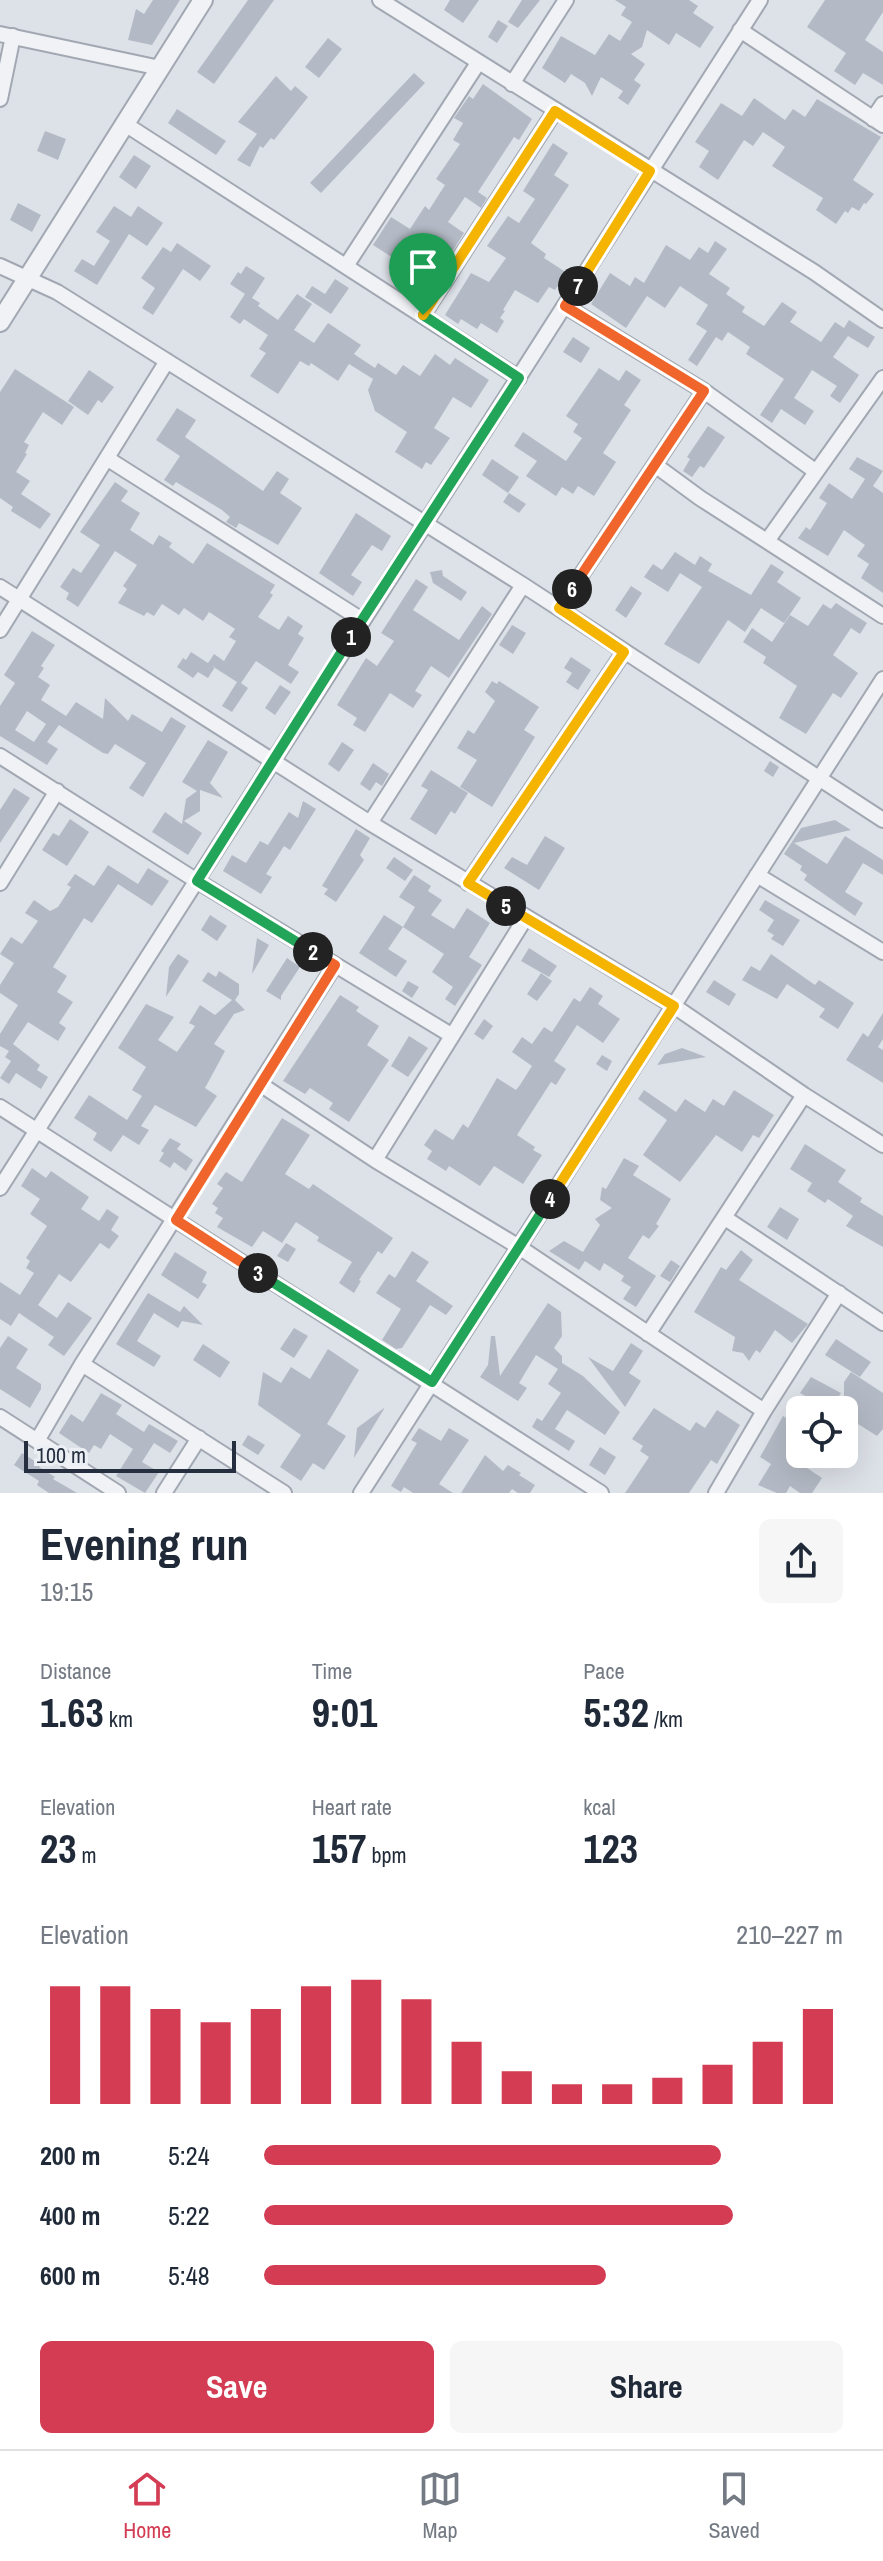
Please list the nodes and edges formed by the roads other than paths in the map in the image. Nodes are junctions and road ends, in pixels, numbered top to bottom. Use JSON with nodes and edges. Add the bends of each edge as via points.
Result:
{"nodes":[{"id":1,"x":203,"y":0,"type":"edge"},
{"id":2,"x":380,"y":0,"type":"edge"},
{"id":3,"x":566,"y":0,"type":"edge"},
{"id":4,"x":760,"y":0,"type":"edge"},
{"id":5,"x":740,"y":30,"type":"junction"},
{"id":6,"x":6,"y":35,"type":"edge"},
{"id":7,"x":478,"y":63,"type":"junction"},
{"id":8,"x":160,"y":68,"type":"junction"},
{"id":9,"x":512,"y":84,"type":"junction"},
{"id":10,"x":0,"y":99,"type":"edge"},
{"id":11,"x":883,"y":104,"type":"edge"},
{"id":12,"x":555,"y":111,"type":"junction"},
{"id":13,"x":878,"y":122,"type":"edge"},
{"id":14,"x":125,"y":124,"type":"junction"},
{"id":15,"x":650,"y":171,"type":"junction"},
{"id":16,"x":0,"y":266,"type":"edge"},
{"id":17,"x":346,"y":266,"type":"junction"},
{"id":18,"x":28,"y":277,"type":"junction"},
{"id":19,"x":565,"y":306,"type":"junction"},
{"id":20,"x":423,"y":315,"type":"junction"},
{"id":21,"x":883,"y":320,"type":"edge"},
{"id":22,"x":0,"y":322,"type":"edge"},
{"id":23,"x":167,"y":361,"type":"junction"},
{"id":24,"x":519,"y":378,"type":"junction"},
{"id":25,"x":883,"y":378,"type":"edge"},
{"id":26,"x":704,"y":391,"type":"junction"},
{"id":27,"x":108,"y":459,"type":"junction"},
{"id":28,"x":655,"y":465,"type":"junction"},
{"id":29,"x":815,"y":471,"type":"junction"},
{"id":30,"x":426,"y":523,"type":"junction"},
{"id":31,"x":767,"y":541,"type":"junction"},
{"id":32,"x":523,"y":585,"type":"junction"},
{"id":33,"x":0,"y":587,"type":"edge"},
{"id":34,"x":20,"y":600,"type":"junction"},
{"id":35,"x":559,"y":608,"type":"junction"},
{"id":36,"x":883,"y":616,"type":"edge"},
{"id":37,"x":362,"y":620,"type":"junction"},
{"id":38,"x":0,"y":630,"type":"edge"},
{"id":39,"x":624,"y":652,"type":"junction"},
{"id":40,"x":883,"y":679,"type":"edge"},
{"id":41,"x":0,"y":756,"type":"edge"},
{"id":42,"x":273,"y":762,"type":"junction"},
{"id":43,"x":819,"y":779,"type":"junction"},
{"id":44,"x":57,"y":791,"type":"junction"},
{"id":45,"x":883,"y":820,"type":"edge"},
{"id":46,"x":370,"y":823,"type":"junction"},
{"id":47,"x":757,"y":875,"type":"junction"},
{"id":48,"x":197,"y":881,"type":"junction"},
{"id":49,"x":0,"y":883,"type":"edge"},
{"id":50,"x":468,"y":883,"type":"junction"},
{"id":51,"x":526,"y":917,"type":"junction"},
{"id":52,"x":883,"y":952,"type":"edge"},
{"id":53,"x":335,"y":965,"type":"junction"},
{"id":54,"x":674,"y":1006,"type":"junction"},
{"id":55,"x":451,"y":1035,"type":"junction"},
{"id":56,"x":260,"y":1084,"type":"junction"},
{"id":57,"x":804,"y":1095,"type":"junction"},
{"id":58,"x":0,"y":1107,"type":"edge"},
{"id":59,"x":35,"y":1130,"type":"junction"},
{"id":60,"x":883,"y":1145,"type":"edge"},
{"id":61,"x":375,"y":1160,"type":"junction"},
{"id":62,"x":0,"y":1188,"type":"edge"},
{"id":63,"x":725,"y":1218,"type":"junction"},
{"id":64,"x":176,"y":1220,"type":"junction"},
{"id":65,"x":519,"y":1247,"type":"junction"},
{"id":66,"x":839,"y":1293,"type":"junction"},
{"id":67,"x":883,"y":1323,"type":"edge"},
{"id":68,"x":648,"y":1334,"type":"junction"},
{"id":69,"x":82,"y":1364,"type":"junction"},
{"id":70,"x":432,"y":1382,"type":"junction"},
{"id":71,"x":764,"y":1411,"type":"junction"},
{"id":72,"x":0,"y":1417,"type":"edge"},
{"id":73,"x":199,"y":1438,"type":"junction"},
{"id":74,"x":37,"y":1441,"type":"junction"},
{"id":75,"x":118,"y":1493,"type":"edge"},
{"id":76,"x":164,"y":1493,"type":"edge"},
{"id":77,"x":284,"y":1493,"type":"edge"},
{"id":78,"x":361,"y":1493,"type":"edge"},
{"id":79,"x":601,"y":1493,"type":"edge"},
{"id":80,"x":716,"y":1493,"type":"edge"}],
"edges":[{"from":1,"to":8,"type":"street"},
{"from":2,"to":7,"type":"street"},
{"from":3,"to":9,"type":"street"},
{"from":4,"to":5,"type":"street"},
{"from":5,"to":13,"type":"street"},
{"from":5,"to":15,"type":"street"},
{"from":6,"to":8,"type":"street"},
{"from":6,"to":10,"type":"street"},
{"from":7,"to":9,"type":"street"},
{"from":7,"to":17,"type":"street"},
{"from":8,"to":14,"type":"street"},
{"from":9,"to":12,"type":"street"},
{"from":11,"to":13,"type":"street"},
{"from":12,"to":15,"type":"street"},
{"from":12,"to":20,"type":"street"},
{"from":14,"to":17,"type":"street"},
{"from":14,"to":18,"type":"street"},
{"from":15,"to":19,"type":"street"},
{"from":15,"to":21,"type":"street"},
{"from":16,"to":18,"type":"street"},
{"from":17,"to":20,"type":"street"},
{"from":18,"to":22,"type":"street"},
{"from":18,"to":23,"type":"street"},
{"from":19,"to":24,"type":"street"},
{"from":19,"to":26,"type":"street"},
{"from":20,"to":24,"type":"street"},
{"from":23,"to":27,"type":"street"},
{"from":23,"to":30,"type":"street"},
{"from":24,"to":30,"type":"street"},
{"from":25,"to":29,"type":"street"},
{"from":26,"to":28,"type":"street"},
{"from":26,"to":29,"type":"street"},
{"from":27,"to":34,"type":"street"},
{"from":27,"to":37,"type":"street"},
{"from":28,"to":31,"type":"street"},
{"from":28,"to":35,"type":"street"},
{"from":29,"to":31,"type":"street"},
{"from":30,"to":32,"type":"street"},
{"from":30,"to":37,"type":"street"},
{"from":31,"to":36,"type":"street"},
{"from":32,"to":35,"type":"street"},
{"from":32,"to":46,"type":"street"},
{"from":33,"to":34,"type":"street"},
{"from":34,"to":38,"type":"street"},
{"from":34,"to":42,"type":"street"},
{"from":35,"to":39,"type":"street"},
{"from":37,"to":42,"type":"street"},
{"from":39,"to":43,"type":"street"},
{"from":39,"to":50,"type":"street"},
{"from":40,"to":43,"type":"street"},
{"from":41,"to":44,"type":"street"},
{"from":42,"to":46,"type":"street"},
{"from":42,"to":48,"type":"street"},
{"from":43,"to":45,"type":"street"},
{"from":43,"to":47,"type":"street"},
{"from":44,"to":48,"type":"street"},
{"from":44,"to":49,"type":"street"},
{"from":46,"to":50,"type":"street"},
{"from":47,"to":52,"type":"street"},
{"from":47,"to":54,"type":"street"},
{"from":48,"to":53,"type":"street"},
{"from":48,"to":59,"type":"street"},
{"from":50,"to":51,"type":"street"},
{"from":51,"to":54,"type":"street"},
{"from":51,"to":55,"type":"street"},
{"from":53,"to":55,"type":"street"},
{"from":53,"to":56,"type":"street"},
{"from":54,"to":57,"type":"street"},
{"from":54,"to":65,"type":"street"},
{"from":55,"to":61,"type":"street"},
{"from":56,"to":61,"type":"street"},
{"from":56,"to":64,"type":"street"},
{"from":57,"to":60,"type":"street"},
{"from":57,"to":63,"type":"street"},
{"from":58,"to":59,"type":"street"},
{"from":59,"to":62,"type":"street"},
{"from":59,"to":64,"type":"street"},
{"from":61,"to":65,"type":"street"},
{"from":63,"to":66,"type":"street"},
{"from":63,"to":68,"type":"street"},
{"from":64,"to":69,"type":"street"},
{"from":64,"to":70,"type":"street"},
{"from":65,"to":68,"type":"street"},
{"from":65,"to":70,"type":"street"},
{"from":66,"to":67,"type":"street"},
{"from":66,"to":71,"type":"street"},
{"from":68,"to":71,"type":"street"},
{"from":69,"to":73,"type":"street"},
{"from":69,"to":74,"type":"street"},
{"from":70,"to":78,"type":"street"},
{"from":70,"to":79,"type":"street"},
{"from":71,"to":80,"type":"street"},
{"from":72,"to":74,"type":"street"},
{"from":73,"to":76,"type":"street"},
{"from":73,"to":77,"type":"street"},
{"from":74,"to":75,"type":"street"}]}
